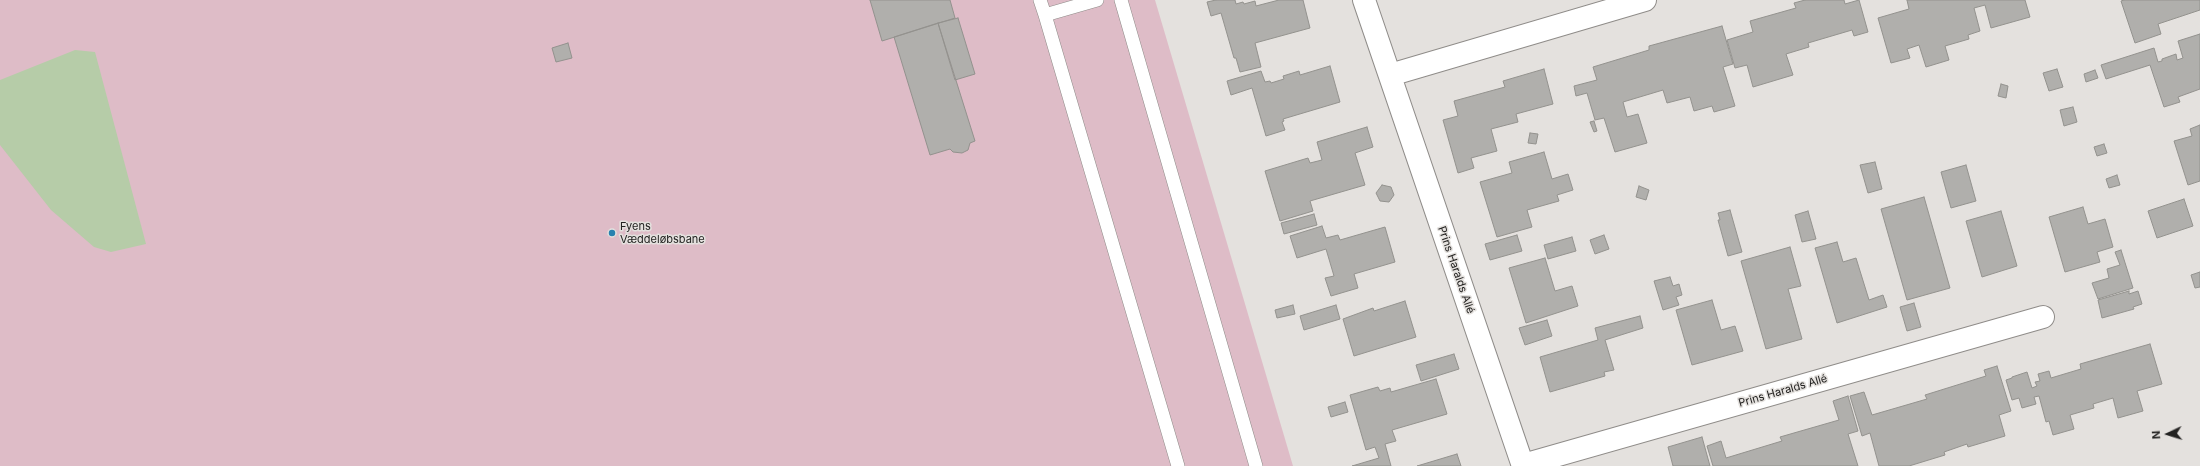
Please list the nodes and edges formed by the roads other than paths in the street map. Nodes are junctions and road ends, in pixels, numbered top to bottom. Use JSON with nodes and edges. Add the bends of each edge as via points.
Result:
{"nodes":[{"id":1,"x":1040,"y":0,"type":"edge"},
{"id":2,"x":1097,"y":0,"type":"edge"},
{"id":3,"x":1121,"y":0,"type":"edge"},
{"id":4,"x":1364,"y":0,"type":"edge"},
{"id":5,"x":1645,"y":0,"type":"edge"},
{"id":6,"x":1045,"y":15,"type":"junction"},
{"id":7,"x":1390,"y":75,"type":"junction"},
{"id":8,"x":2044,"y":316,"type":"dead end"},
{"id":9,"x":1178,"y":466,"type":"edge"},
{"id":10,"x":1256,"y":466,"type":"edge"},
{"id":11,"x":1523,"y":466,"type":"edge"}],
"edges":[{"from":1,"to":6,"type":"lane"},
{"from":2,"to":6,"type":"lane"},
{"from":3,"to":10,"type":"lane"},
{"from":4,"to":7,"type":"street","name":"Prins Haralds Allé"},
{"from":5,"to":7,"type":"street"},
{"from":6,"to":9,"type":"lane"},
{"from":7,"to":11,"type":"street","name":"Prins Haralds Allé"},
{"from":8,"to":11,"type":"street","name":"Prins Haralds Allé"}]}
